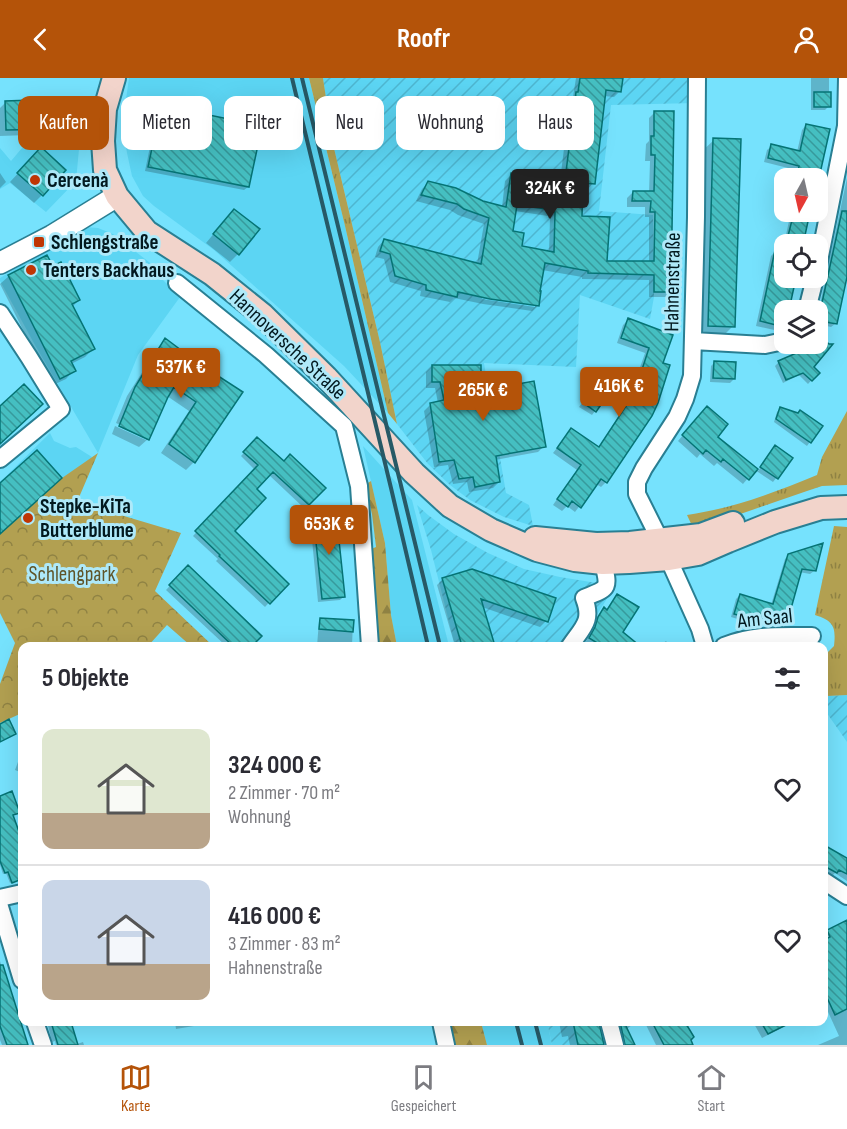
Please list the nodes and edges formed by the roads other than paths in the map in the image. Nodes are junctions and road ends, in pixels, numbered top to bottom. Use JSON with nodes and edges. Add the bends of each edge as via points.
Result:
{"nodes":[{"id":1,"x":114,"y":78,"type":"edge"},
{"id":2,"x":698,"y":78,"type":"edge"},
{"id":3,"x":847,"y":78,"type":"edge"},
{"id":4,"x":117,"y":196,"type":"junction"},
{"id":5,"x":824,"y":234,"type":"edge"},
{"id":6,"x":0,"y":263,"type":"edge"},
{"id":7,"x":177,"y":283,"type":"dead end"},
{"id":8,"x":0,"y":314,"type":"edge"},
{"id":9,"x":693,"y":341,"type":"junction"},
{"id":10,"x":774,"y":343,"type":"edge"},
{"id":11,"x":0,"y":459,"type":"edge"},
{"id":12,"x":847,"y":492,"type":"edge"},
{"id":13,"x":847,"y":507,"type":"edge"},
{"id":14,"x":491,"y":530,"type":"junction"},
{"id":15,"x":664,"y":550,"type":"junction"},
{"id":16,"x":603,"y":563,"type":"junction"},
{"id":17,"x":812,"y":636,"type":"dead end"},
{"id":18,"x":370,"y":642,"type":"edge"},
{"id":19,"x":573,"y":642,"type":"edge"},
{"id":20,"x":704,"y":642,"type":"edge"},
{"id":21,"x":735,"y":642,"type":"edge"},
{"id":22,"x":828,"y":884,"type":"edge"},
{"id":23,"x":18,"y":894,"type":"edge"},
{"id":24,"x":847,"y":896,"type":"edge"},
{"id":25,"x":0,"y":898,"type":"edge"},
{"id":26,"x":0,"y":907,"type":"edge"},
{"id":27,"x":18,"y":967,"type":"edge"},
{"id":28,"x":36,"y":1026,"type":"edge"},
{"id":29,"x":442,"y":1026,"type":"edge"},
{"id":30,"x":610,"y":1026,"type":"edge"},
{"id":31,"x":43,"y":1045,"type":"edge"},
{"id":32,"x":446,"y":1045,"type":"edge"},
{"id":33,"x":615,"y":1045,"type":"edge"}],
"edges":[{"from":1,"to":4,"type":"main road","name":"Hannoversche Straße","via":[[105,109],[103,141],[105,170]]},
{"from":2,"to":9,"type":"street","name":"Hahnenstraße"},
{"from":3,"to":5,"type":"street","via":[[846,126]]},
{"from":4,"to":6,"type":"street"},
{"from":4,"to":14,"type":"main road","name":"Hannoversche Straße","via":[[147,232],[212,274],[263,315],[450,506]]},
{"from":7,"to":18,"type":"street","via":[[266,355],[344,426],[359,486]]},
{"from":8,"to":11,"type":"street","via":[[61,408]]},
{"from":9,"to":10,"type":"street"},
{"from":9,"to":15,"type":"street","name":"Hahnenstraße","via":[[692,376],[685,399],[637,482],[637,494]]},
{"from":12,"to":15,"type":"main road","via":[[817,495],[771,509]]},
{"from":13,"to":15,"type":"main road","via":[[821,508],[775,522],[698,554]]},
{"from":14,"to":15,"type":"main road","name":"Hannoversche Straße","via":[[541,539],[630,543]]},
{"from":14,"to":16,"type":"main road","name":"Hannoversche Straße","via":[[537,550]]},
{"from":15,"to":16,"type":"main road","name":"Hannoversche Straße"},
{"from":15,"to":20,"type":"street"},
{"from":16,"to":19,"type":"street","via":[[606,587],[584,598],[588,620]]},
{"from":17,"to":21,"type":"street","name":"Am Saal","via":[[759,637]]},
{"from":22,"to":24,"type":"street"},
{"from":23,"to":25,"type":"street"},
{"from":26,"to":27,"type":"street"},
{"from":28,"to":31,"type":"street"},
{"from":29,"to":32,"type":"street"},
{"from":30,"to":33,"type":"street"}]}
